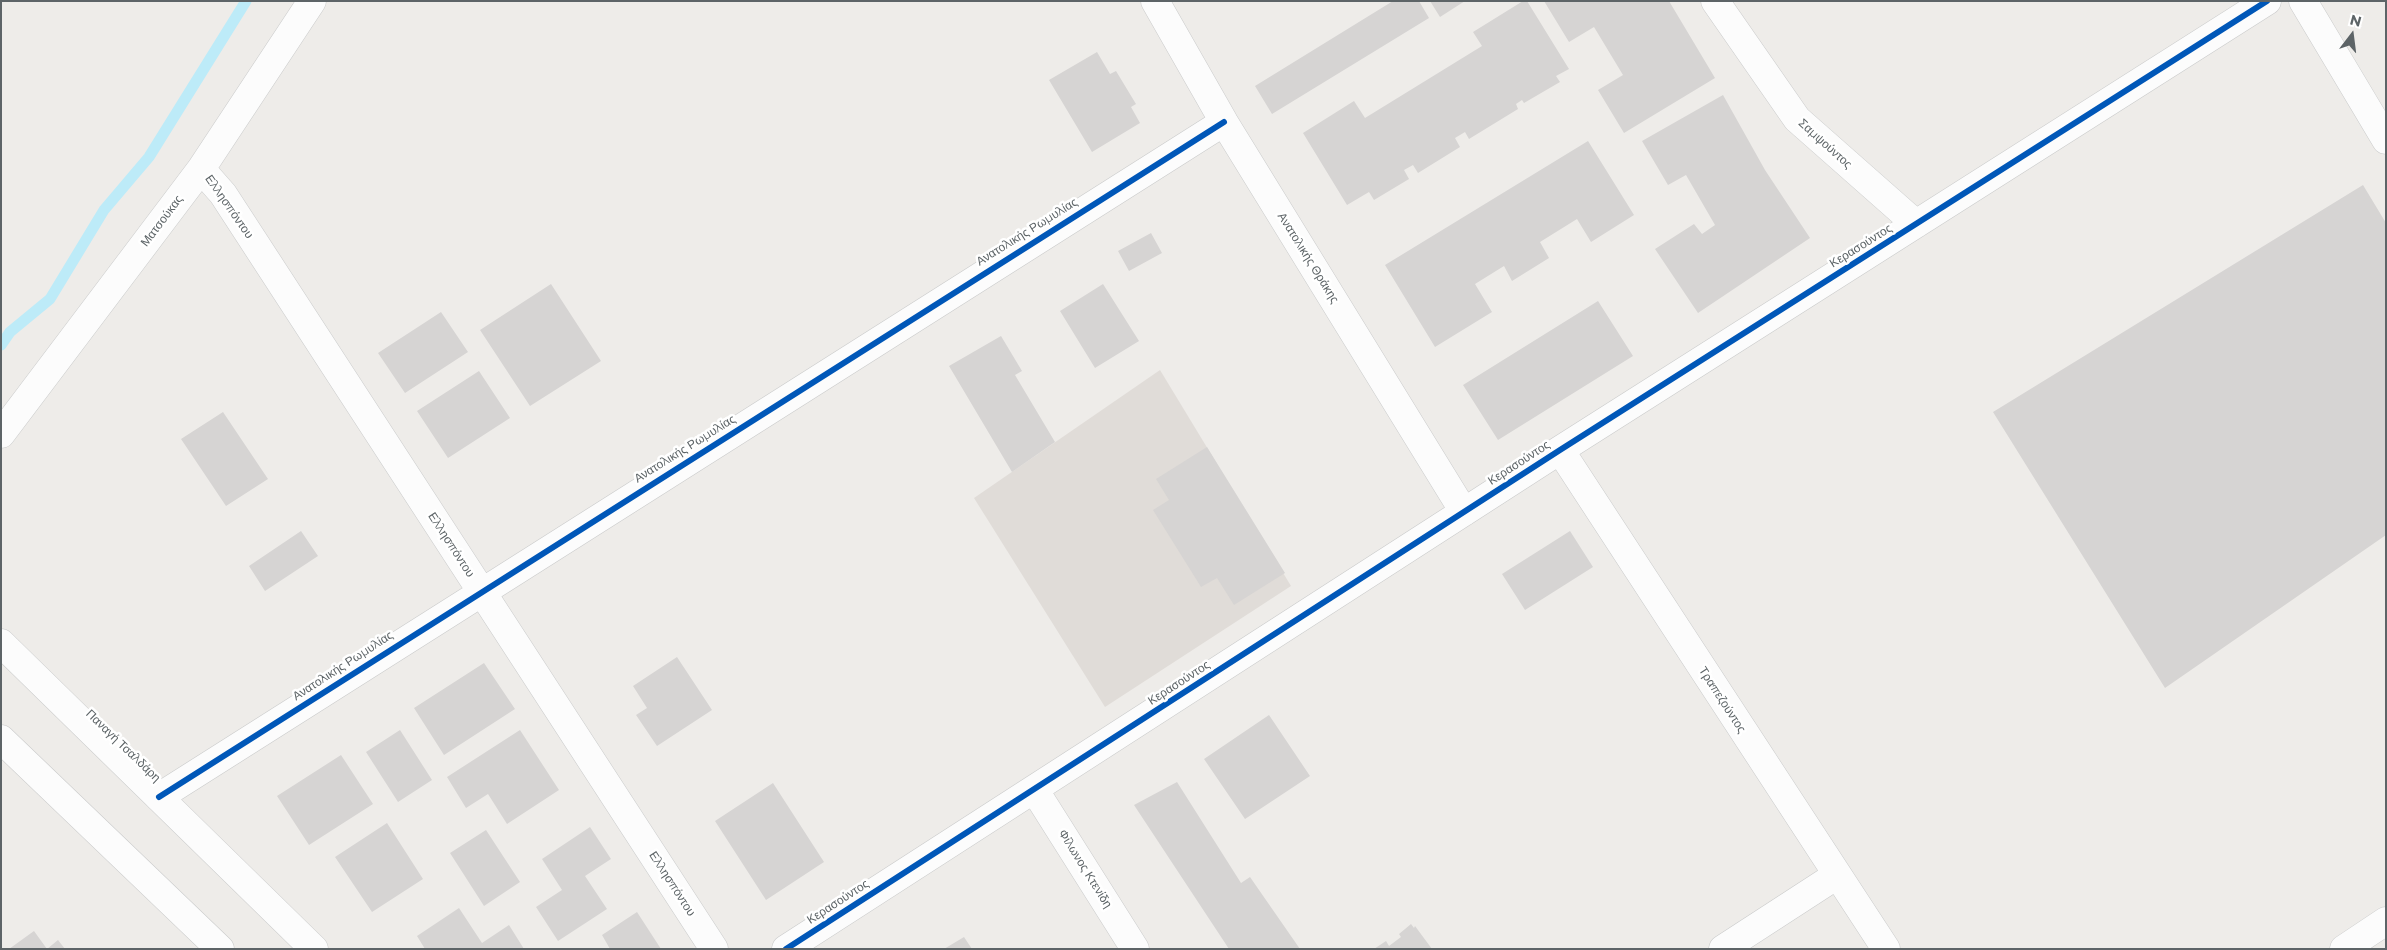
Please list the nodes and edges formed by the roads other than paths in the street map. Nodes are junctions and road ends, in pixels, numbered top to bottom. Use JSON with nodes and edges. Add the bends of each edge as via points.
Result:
{"nodes":[{"id":1,"x":312,"y":1,"type":"edge"},
{"id":2,"x":1155,"y":1,"type":"edge"},
{"id":3,"x":1715,"y":1,"type":"edge"},
{"id":4,"x":2267,"y":1,"type":"edge"},
{"id":5,"x":2303,"y":1,"type":"edge"},
{"id":6,"x":1224,"y":122,"type":"junction"},
{"id":7,"x":2386,"y":140,"type":"edge"},
{"id":8,"x":201,"y":169,"type":"junction"},
{"id":9,"x":1916,"y":224,"type":"junction"},
{"id":10,"x":1,"y":434,"type":"edge"},
{"id":11,"x":1560,"y":450,"type":"junction"},
{"id":12,"x":1464,"y":512,"type":"junction"},
{"id":13,"x":481,"y":591,"type":"junction"},
{"id":14,"x":1,"y":644,"type":"edge"},
{"id":15,"x":1,"y":739,"type":"edge"},
{"id":16,"x":1034,"y":789,"type":"junction"},
{"id":17,"x":159,"y":797,"type":"junction"},
{"id":18,"x":1837,"y":875,"type":"junction"},
{"id":19,"x":2386,"y":921,"type":"edge"},
{"id":20,"x":220,"y":949,"type":"edge"},
{"id":21,"x":314,"y":949,"type":"edge"},
{"id":22,"x":714,"y":949,"type":"edge"},
{"id":23,"x":786,"y":949,"type":"edge"},
{"id":24,"x":1135,"y":949,"type":"edge"},
{"id":25,"x":1722,"y":949,"type":"edge"},
{"id":26,"x":1886,"y":949,"type":"edge"},
{"id":27,"x":2344,"y":949,"type":"edge"}],
"edges":[{"from":1,"to":8,"type":"street","name":"Ματσούκας"},
{"from":2,"to":6,"type":"street","name":"Ανατολικής Θράκης"},
{"from":3,"to":9,"type":"street","name":"Σαμψούντος","via":[[1797,119]]},
{"from":4,"to":9,"type":"street","name":"Κερασούντος"},
{"from":5,"to":7,"type":"street"},
{"from":6,"to":12,"type":"street","name":"Ανατολικής Θράκης"},
{"from":6,"to":13,"type":"street","name":"Ανατολικής Ρωμυλίας"},
{"from":8,"to":10,"type":"street","name":"Ματσούκας"},
{"from":8,"to":13,"type":"street","name":"Ελλησπόντου","via":[[223,194]]},
{"from":9,"to":11,"type":"street","name":"Κερασούντος"},
{"from":11,"to":12,"type":"street","name":"Κερασούντος"},
{"from":11,"to":18,"type":"street","name":"Τραπεζούντος"},
{"from":12,"to":16,"type":"street","name":"Κερασούντος"},
{"from":13,"to":17,"type":"street","name":"Ανατολικής Ρωμυλίας"},
{"from":13,"to":22,"type":"street","name":"Ελλησπόντου"},
{"from":14,"to":17,"type":"street","name":"Παναγή Τσαλδάρη"},
{"from":15,"to":20,"type":"street"},
{"from":16,"to":23,"type":"street","name":"Κερασούντος"},
{"from":16,"to":24,"type":"street","name":"Φίλωνος Κτενίδη"},
{"from":17,"to":21,"type":"street","name":"Παναγή Τσαλδάρη"},
{"from":18,"to":25,"type":"street"},
{"from":18,"to":26,"type":"street","name":"Τραπεζούντος"},
{"from":19,"to":27,"type":"street"}]}
